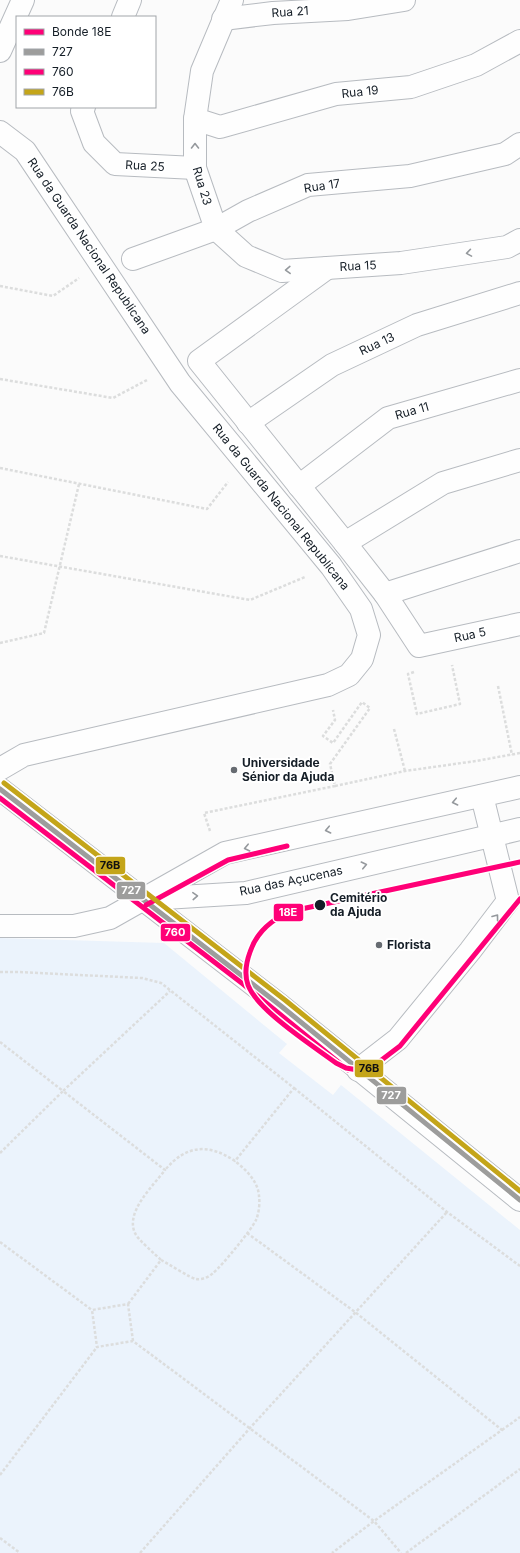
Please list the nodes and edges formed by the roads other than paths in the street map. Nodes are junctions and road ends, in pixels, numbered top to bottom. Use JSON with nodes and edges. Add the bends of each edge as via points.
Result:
{"nodes":[{"id":1,"x":22,"y":0,"type":"edge"},
{"id":2,"x":130,"y":0,"type":"edge"},
{"id":3,"x":232,"y":0,"type":"edge"},
{"id":4,"x":404,"y":0,"type":"edge"},
{"id":5,"x":123,"y":16,"type":"edge"},
{"id":6,"x":223,"y":20,"type":"junction"},
{"id":7,"x":520,"y":41,"type":"edge"},
{"id":8,"x":0,"y":51,"type":"edge"},
{"id":9,"x":84,"y":108,"type":"edge"},
{"id":10,"x":195,"y":119,"type":"junction"},
{"id":11,"x":0,"y":132,"type":"edge"},
{"id":12,"x":520,"y":144,"type":"edge"},
{"id":13,"x":195,"y":168,"type":"junction"},
{"id":14,"x":216,"y":229,"type":"junction"},
{"id":15,"x":516,"y":245,"type":"edge"},
{"id":16,"x":134,"y":259,"type":"dead end"},
{"id":17,"x":327,"y":268,"type":"junction"},
{"id":18,"x":520,"y":293,"type":"edge"},
{"id":19,"x":520,"y":380,"type":"edge"},
{"id":20,"x":248,"y":423,"type":"junction"},
{"id":21,"x":520,"y":460,"type":"edge"},
{"id":22,"x":299,"y":486,"type":"junction"},
{"id":23,"x":345,"y":543,"type":"junction"},
{"id":24,"x":520,"y":551,"type":"edge"},
{"id":25,"x":385,"y":594,"type":"junction"},
{"id":26,"x":520,"y":624,"type":"edge"},
{"id":27,"x":0,"y":769,"type":"edge"},
{"id":28,"x":520,"y":787,"type":"edge"},
{"id":29,"x":0,"y":789,"type":"edge"},
{"id":30,"x":482,"y":796,"type":"junction"},
{"id":31,"x":520,"y":829,"type":"edge"},
{"id":32,"x":492,"y":836,"type":"junction"},
{"id":33,"x":142,"y":899,"type":"junction"},
{"id":34,"x":0,"y":926,"type":"edge"},
{"id":35,"x":358,"y":1070,"type":"junction"},
{"id":36,"x":520,"y":1200,"type":"edge"}],
"edges":[{"from":1,"to":8,"type":"street"},
{"from":2,"to":5,"type":"street"},
{"from":3,"to":6,"type":"street","name":"Rua 23"},
{"from":4,"to":6,"type":"street","name":"Rua 21","via":[[348,9],[273,13]]},
{"from":6,"to":10,"type":"street","name":"Rua 23","via":[[202,71]]},
{"from":7,"to":10,"type":"street","name":"Rua 19","via":[[476,65],[411,87],[336,94],[220,127]]},
{"from":9,"to":13,"type":"street","name":"Rua 25","via":[[82,111],[94,143],[115,164]]},
{"from":13,"to":10,"type":"street","name":"Rua 23","one_way":true},
{"from":11,"to":27,"type":"street","name":"Rua da Guarda Nacional Republicana","via":[[25,151],[180,383],[331,566],[361,610],[369,635],[362,659],[349,675],[328,685],[24,755]]},
{"from":12,"to":14,"type":"street","name":"Rua 17","via":[[504,154],[410,176],[308,185],[248,211]]},
{"from":13,"to":14,"type":"street","name":"Rua 23"},
{"from":14,"to":16,"type":"street","name":"Rua 17"},
{"from":17,"to":14,"type":"street","name":"Rua 23","one_way":true,"via":[[282,271],[246,256]]},
{"from":15,"to":17,"type":"street","name":"Rua 15","one_way":true,"via":[[401,263]]},
{"from":17,"to":20,"type":"street","name":"Rua 15","via":[[199,361]]},
{"from":18,"to":20,"type":"street","name":"Rua 13","via":[[417,325],[332,365]]},
{"from":19,"to":22,"type":"street","name":"Rua 11","via":[[388,418]]},
{"from":20,"to":22,"type":"street"},
{"from":21,"to":23,"type":"street","via":[[443,483]]},
{"from":22,"to":23,"type":"street"},
{"from":23,"to":25,"type":"street"},
{"from":24,"to":25,"type":"street"},
{"from":25,"to":26,"type":"street","name":"Rua 5","via":[[419,646]]},
{"from":28,"to":30,"type":"street"},
{"from":29,"to":33,"type":"street"},
{"from":30,"to":32,"type":"street"},
{"from":30,"to":33,"type":"street","one_way":true,"via":[[225,853]]},
{"from":31,"to":32,"type":"street","name":"Rua das Açucenas"},
{"from":33,"to":32,"type":"street","name":"Rua das Açucenas","one_way":true,"via":[[246,893]]},
{"from":35,"to":32,"type":"street","one_way":true,"via":[[398,1039],[508,901]]},
{"from":33,"to":34,"type":"street","via":[[110,918],[74,926]]},
{"from":33,"to":35,"type":"street","via":[[281,1006]]},
{"from":35,"to":36,"type":"street"}]}
